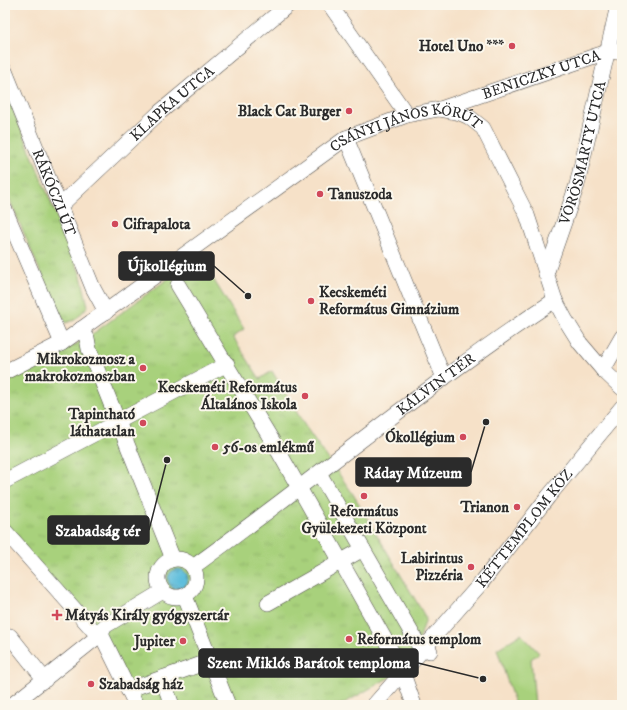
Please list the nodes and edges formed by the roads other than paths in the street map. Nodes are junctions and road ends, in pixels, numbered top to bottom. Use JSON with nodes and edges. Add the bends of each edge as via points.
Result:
{"nodes":[{"id":1,"x":288,"y":5,"type":"edge"},
{"id":2,"x":330,"y":5,"type":"edge"},
{"id":3,"x":618,"y":5,"type":"edge"},
{"id":4,"x":615,"y":52,"type":"edge"},
{"id":5,"x":5,"y":71,"type":"edge"},
{"id":6,"x":439,"y":109,"type":"junction"},
{"id":7,"x":407,"y":115,"type":"junction"},
{"id":8,"x":346,"y":138,"type":"junction"},
{"id":9,"x":60,"y":206,"type":"junction"},
{"id":10,"x":5,"y":210,"type":"edge"},
{"id":11,"x":546,"y":274,"type":"junction"},
{"id":12,"x":178,"y":285,"type":"dead end"},
{"id":13,"x":555,"y":300,"type":"junction"},
{"id":14,"x":106,"y":312,"type":"junction"},
{"id":15,"x":81,"y":329,"type":"junction"},
{"id":16,"x":622,"y":337,"type":"edge"},
{"id":17,"x":62,"y":343,"type":"junction"},
{"id":18,"x":227,"y":364,"type":"junction"},
{"id":19,"x":603,"y":370,"type":"junction"},
{"id":20,"x":5,"y":372,"type":"edge"},
{"id":21,"x":444,"y":378,"type":"junction"},
{"id":22,"x":622,"y":388,"type":"edge"},
{"id":23,"x":622,"y":407,"type":"edge"},
{"id":24,"x":118,"y":420,"type":"junction"},
{"id":25,"x":319,"y":473,"type":"junction"},
{"id":26,"x":5,"y":481,"type":"edge"},
{"id":27,"x":300,"y":488,"type":"junction"},
{"id":28,"x":5,"y":531,"type":"edge"},
{"id":29,"x":363,"y":549,"type":"junction"},
{"id":30,"x":173,"y":559,"type":"junction"},
{"id":31,"x":341,"y":561,"type":"junction"},
{"id":32,"x":193,"y":567,"type":"junction"},
{"id":33,"x":163,"y":591,"type":"junction"},
{"id":34,"x":185,"y":596,"type":"junction"},
{"id":35,"x":268,"y":603,"type":"dead end"},
{"id":36,"x":101,"y":634,"type":"junction"},
{"id":37,"x":10,"y":636,"type":"dead end"},
{"id":38,"x":424,"y":647,"type":"junction"},
{"id":39,"x":210,"y":661,"type":"junction"},
{"id":40,"x":402,"y":670,"type":"junction"},
{"id":41,"x":162,"y":678,"type":"junction"},
{"id":42,"x":45,"y":680,"type":"junction"},
{"id":43,"x":128,"y":690,"type":"junction"},
{"id":44,"x":12,"y":705,"type":"edge"},
{"id":45,"x":136,"y":705,"type":"edge"},
{"id":46,"x":172,"y":705,"type":"edge"},
{"id":47,"x":228,"y":705,"type":"edge"},
{"id":48,"x":374,"y":705,"type":"edge"},
{"id":49,"x":414,"y":705,"type":"edge"}],
"edges":[{"from":1,"to":9,"type":"street","name":"KLAPKA UTCA","via":[[160,112]]},
{"from":2,"to":7,"type":"street"},
{"from":3,"to":4,"type":"street","name":"VÖRÖSMARTY UTCA"},
{"from":4,"to":6,"type":"street","name":"BENICZKY UTCA"},
{"from":4,"to":11,"type":"street","name":"VÖRÖSMARTY UTCA","via":[[577,185]]},
{"from":5,"to":9,"type":"street","name":"RÁKÓCZI ÚT"},
{"from":6,"to":7,"type":"street","name":"CSÁNYI JÁNOS KÖRÚT"},
{"from":6,"to":11,"type":"street","name":"CSÁNYI JÁNOS KÖRÚT","via":[[451,110],[469,117],[488,134],[527,215]]},
{"from":7,"to":8,"type":"street","name":"CSÁNYI JÁNOS KÖRÚT"},
{"from":8,"to":14,"type":"street","name":"CSÁNYI JÁNOS KÖRÚT"},
{"from":8,"to":21,"type":"street"},
{"from":9,"to":14,"type":"street","name":"RÁKÓCZI ÚT","via":[[93,288]]},
{"from":10,"to":17,"type":"street"},
{"from":11,"to":13,"type":"street","name":"CSÁNYI JÁNOS KÖRÚT"},
{"from":12,"to":18,"type":"street"},
{"from":13,"to":19,"type":"street","name":"CSÁNYI JÁNOS KÖRÚT","via":[[573,332]]},
{"from":13,"to":21,"type":"street","name":"KÁLVIN TÉR"},
{"from":14,"to":15,"type":"street","name":"CSÁNYI JÁNOS KÖRÚT"},
{"from":15,"to":17,"type":"street","name":"CSÁNYI JÁNOS KÖRÚT"},
{"from":15,"to":24,"type":"street","via":[[87,338],[89,349]]},
{"from":16,"to":19,"type":"street"},
{"from":17,"to":20,"type":"street","name":"CSÁNYI JÁNOS KÖRÚT"},
{"from":18,"to":24,"type":"street"},
{"from":18,"to":27,"type":"street"},
{"from":19,"to":22,"type":"street","name":"CSÁNYI JÁNOS KÖRÚT"},
{"from":21,"to":25,"type":"street","name":"KÁLVIN TÉR"},
{"from":23,"to":38,"type":"street","name":"KÉTTEMPLOM KÖZ","via":[[482,582]]},
{"from":24,"to":26,"type":"street"},
{"from":24,"to":30,"type":"street"},
{"from":25,"to":27,"type":"street","name":"KÁLVIN TÉR"},
{"from":25,"to":29,"type":"street"},
{"from":27,"to":31,"type":"street"},
{"from":27,"to":32,"type":"street","name":"KÁLVIN TÉR"},
{"from":28,"to":36,"type":"street","via":[[93,630]]},
{"from":29,"to":31,"type":"street"},
{"from":29,"to":38,"type":"street"},
{"from":30,"to":32,"type":"street","via":[[184,560]]},
{"from":30,"to":33,"type":"street","via":[[159,572],[158,579]]},
{"from":31,"to":35,"type":"street"},
{"from":31,"to":40,"type":"street"},
{"from":32,"to":34,"type":"street","via":[[196,571],[196,582],[192,591]]},
{"from":33,"to":34,"type":"street","via":[[173,597]]},
{"from":33,"to":36,"type":"street","via":[[105,626]]},
{"from":34,"to":39,"type":"street"},
{"from":36,"to":42,"type":"street"},
{"from":36,"to":43,"type":"street"},
{"from":37,"to":42,"type":"street"},
{"from":38,"to":40,"type":"street","name":"KÉTTEMPLOM KÖZ"},
{"from":39,"to":41,"type":"street"},
{"from":39,"to":47,"type":"street"},
{"from":40,"to":48,"type":"street","name":"KÉTTEMPLOM KÖZ"},
{"from":40,"to":49,"type":"street"},
{"from":41,"to":43,"type":"street"},
{"from":41,"to":46,"type":"street"},
{"from":42,"to":44,"type":"street"},
{"from":43,"to":45,"type":"street"}]}
